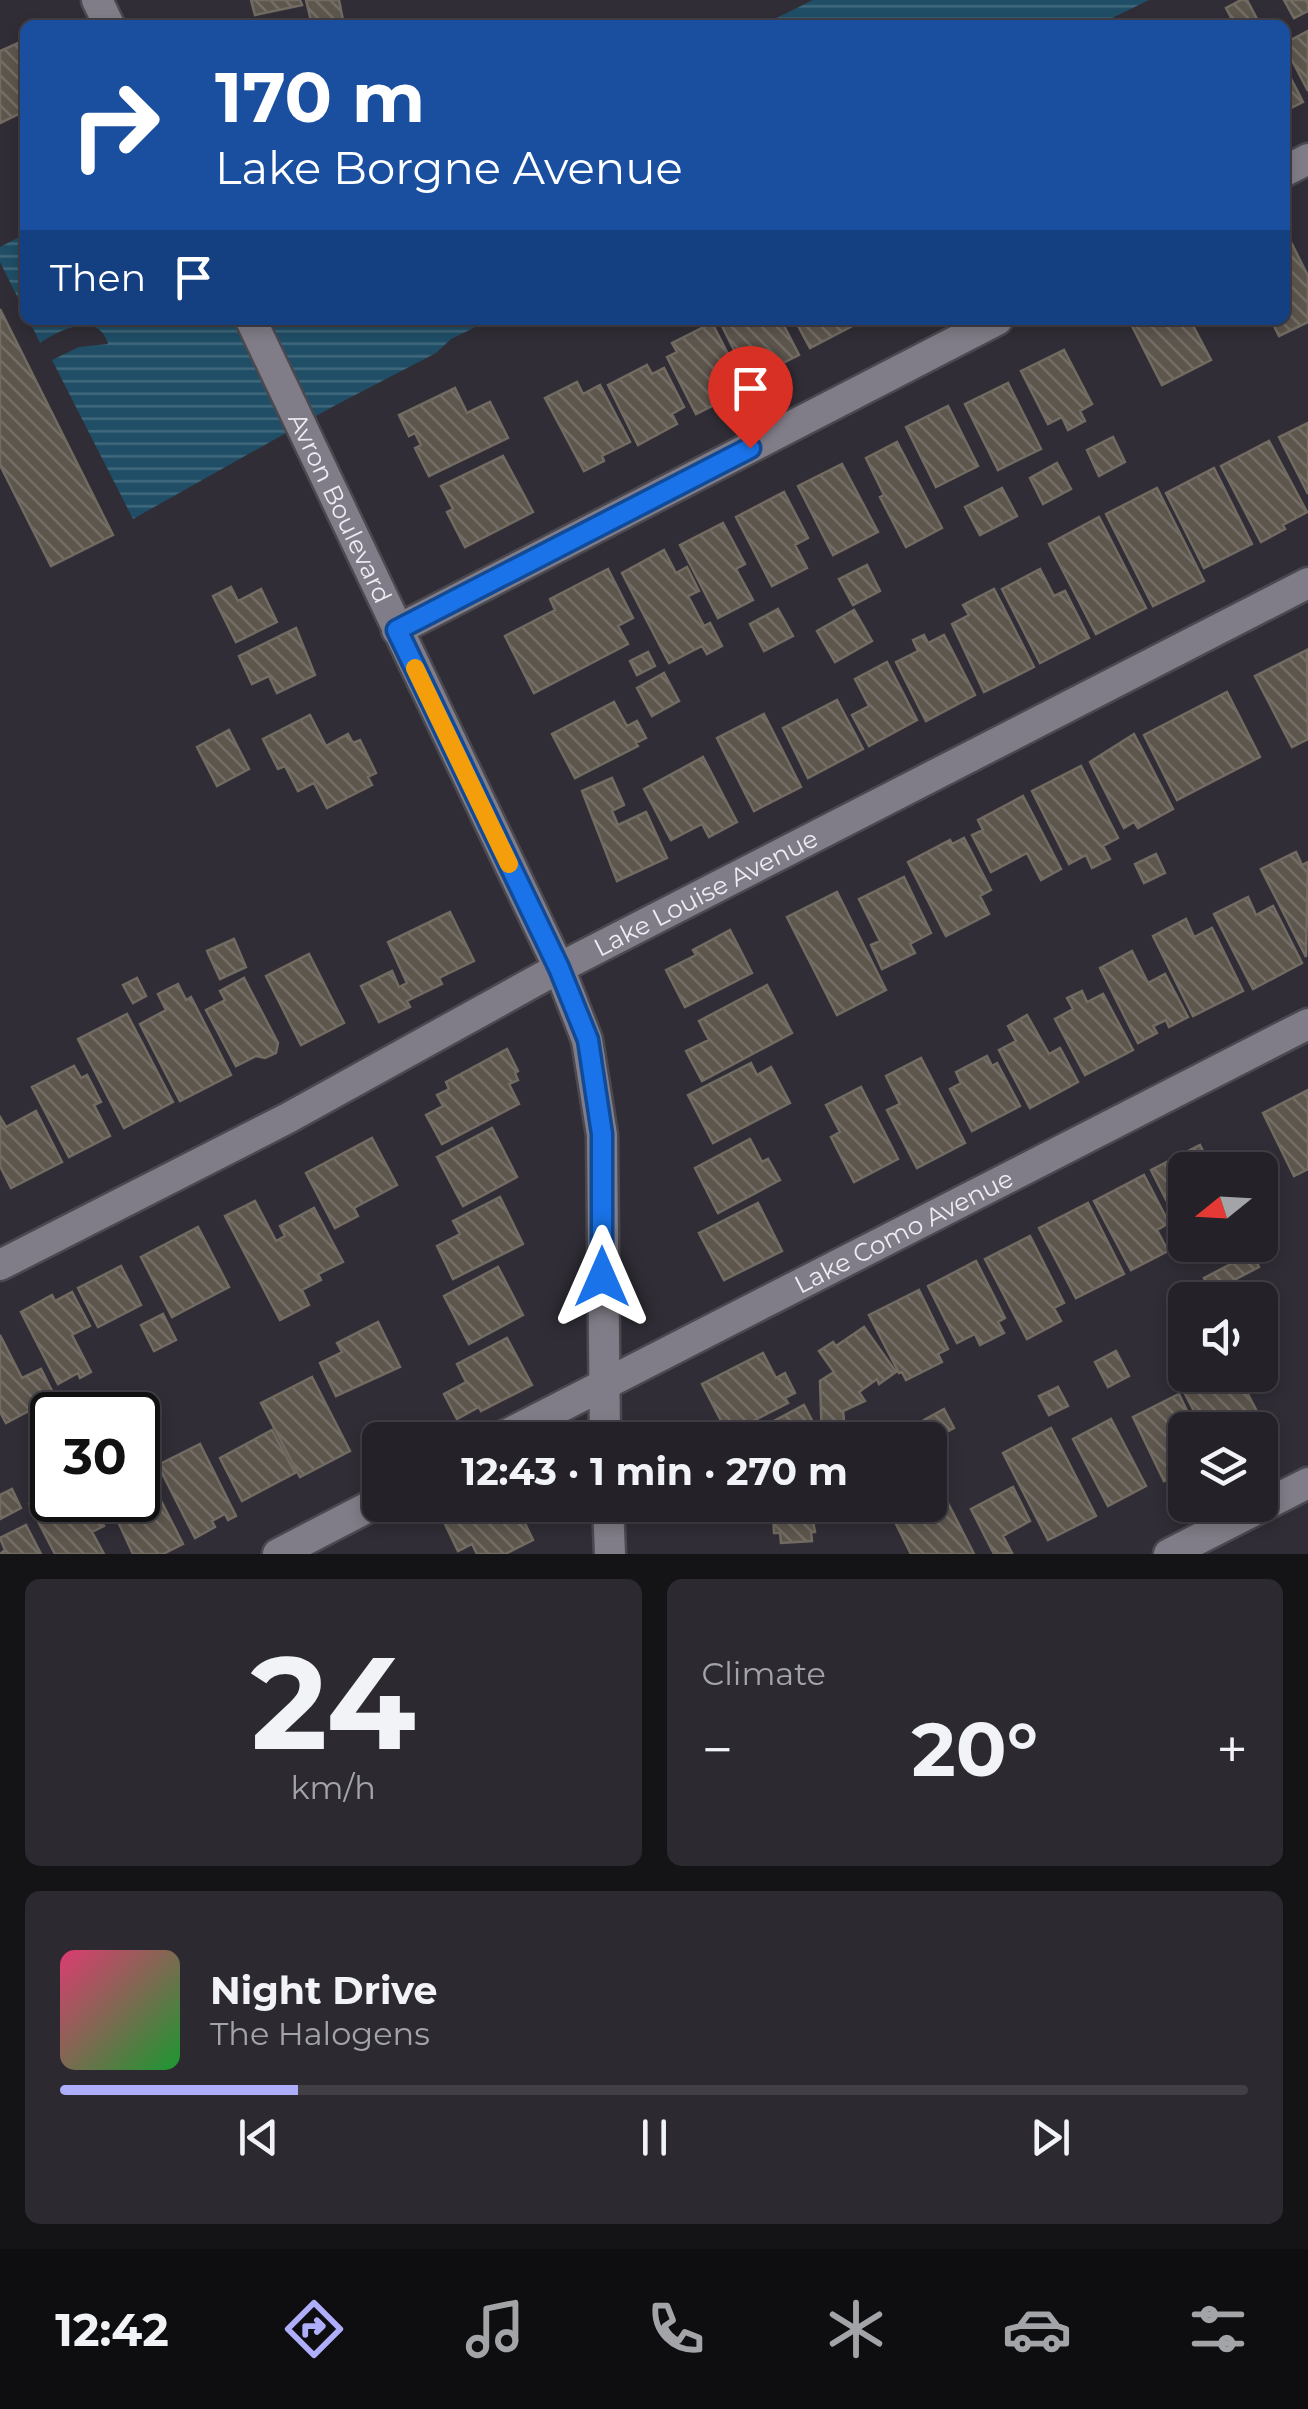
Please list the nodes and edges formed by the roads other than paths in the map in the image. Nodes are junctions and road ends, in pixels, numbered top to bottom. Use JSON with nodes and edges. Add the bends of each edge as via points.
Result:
{"nodes":[{"id":1,"x":253,"y":325,"type":"edge"},
{"id":2,"x":986,"y":325,"type":"edge"},
{"id":3,"x":1308,"y":584,"type":"edge"},
{"id":4,"x":397,"y":630,"type":"junction"},
{"id":5,"x":559,"y":968,"type":"junction"},
{"id":6,"x":1308,"y":1024,"type":"edge"},
{"id":7,"x":0,"y":1265,"type":"edge"},
{"id":8,"x":603,"y":1384,"type":"junction"},
{"id":9,"x":530,"y":1422,"type":"edge"},
{"id":10,"x":604,"y":1422,"type":"edge"},
{"id":11,"x":1308,"y":1483,"type":"edge"},
{"id":12,"x":362,"y":1510,"type":"edge"},
{"id":13,"x":609,"y":1522,"type":"edge"},
{"id":14,"x":278,"y":1554,"type":"edge"},
{"id":15,"x":610,"y":1554,"type":"edge"},
{"id":16,"x":1168,"y":1554,"type":"edge"}],
"edges":[{"from":1,"to":4,"type":"street","name":"Avron Boulevard"},
{"from":2,"to":4,"type":"street"},
{"from":3,"to":5,"type":"street","name":"Lake Louise Avenue"},
{"from":4,"to":5,"type":"street","name":"Avron Boulevard"},
{"from":5,"to":7,"type":"street","name":"Lake Louise Avenue","via":[[288,1118]]},
{"from":5,"to":8,"type":"street","name":"Avron Boulevard","via":[[588,1040],[602,1134]]},
{"from":6,"to":8,"type":"street","name":"Lake Como Avenue"},
{"from":8,"to":9,"type":"street","name":"Lake Como Avenue"},
{"from":8,"to":10,"type":"street","name":"Avron Boulevard"},
{"from":11,"to":16,"type":"street"},
{"from":12,"to":14,"type":"street"},
{"from":13,"to":15,"type":"street"}]}
